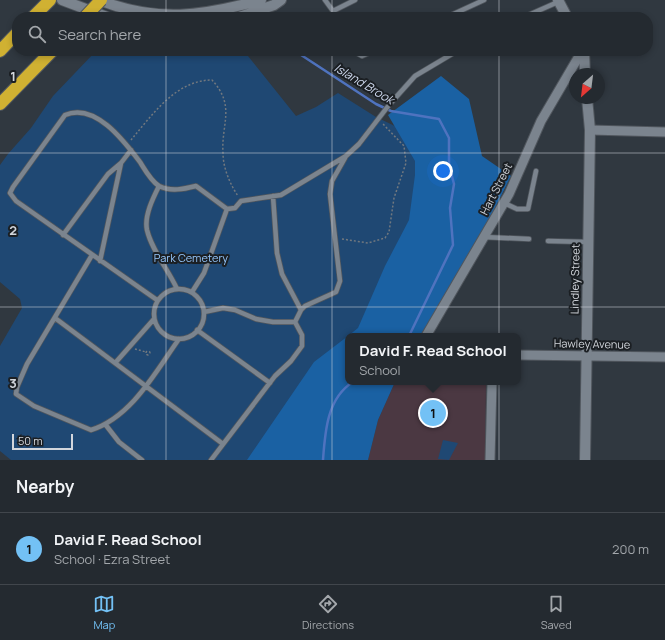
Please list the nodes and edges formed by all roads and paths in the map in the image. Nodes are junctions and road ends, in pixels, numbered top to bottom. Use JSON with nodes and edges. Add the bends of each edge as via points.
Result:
{"nodes":[{"id":1,"x":50,"y":0,"type":"edge"},
{"id":2,"x":62,"y":0,"type":"edge"},
{"id":3,"x":100,"y":0,"type":"edge"},
{"id":4,"x":262,"y":0,"type":"edge"},
{"id":5,"x":281,"y":0,"type":"edge"},
{"id":6,"x":325,"y":0,"type":"edge"},
{"id":7,"x":355,"y":0,"type":"edge"},
{"id":8,"x":484,"y":0,"type":"edge"},
{"id":9,"x":558,"y":1,"type":"edge"},
{"id":10,"x":332,"y":11,"type":"joint"},
{"id":11,"x":38,"y":12,"type":"edge"},
{"id":12,"x":89,"y":12,"type":"edge"},
{"id":13,"x":94,"y":12,"type":"edge"},
{"id":14,"x":138,"y":12,"type":"edge"},
{"id":15,"x":208,"y":12,"type":"edge"},
{"id":16,"x":254,"y":12,"type":"edge"},
{"id":17,"x":458,"y":12,"type":"edge"},
{"id":18,"x":535,"y":12,"type":"edge"},
{"id":19,"x":564,"y":12,"type":"edge"},
{"id":20,"x":12,"y":38,"type":"edge"},
{"id":21,"x":0,"y":51,"type":"edge"},
{"id":22,"x":47,"y":56,"type":"edge"},
{"id":23,"x":449,"y":56,"type":"edge"},
{"id":24,"x":580,"y":56,"type":"edge"},
{"id":25,"x":584,"y":56,"type":"edge"},
{"id":26,"x":585,"y":68,"type":"edge"},
{"id":27,"x":0,"y":104,"type":"edge"},
{"id":28,"x":588,"y":104,"type":"edge"},
{"id":29,"x":377,"y":119,"type":"junction"},
{"id":30,"x":590,"y":130,"type":"junction"},
{"id":31,"x":665,"y":132,"type":"edge"},
{"id":32,"x":126,"y":145,"type":"junction"},
{"id":33,"x":131,"y":150,"type":"junction"},
{"id":34,"x":346,"y":156,"type":"junction"},
{"id":35,"x":121,"y":163,"type":"junction"},
{"id":36,"x":536,"y":171,"type":"dead end"},
{"id":37,"x":159,"y":186,"type":"junction"},
{"id":38,"x":273,"y":196,"type":"junction"},
{"id":39,"x":241,"y":201,"type":"junction"},
{"id":40,"x":504,"y":203,"type":"junction"},
{"id":41,"x":227,"y":209,"type":"junction"},
{"id":42,"x":63,"y":235,"type":"junction"},
{"id":43,"x":334,"y":237,"type":"junction"},
{"id":44,"x":483,"y":237,"type":"junction"},
{"id":45,"x":529,"y":239,"type":"dead end"},
{"id":46,"x":548,"y":241,"type":"dead end"},
{"id":47,"x":588,"y":242,"type":"junction"},
{"id":48,"x":92,"y":255,"type":"junction"},
{"id":49,"x":100,"y":261,"type":"junction"},
{"id":50,"x":176,"y":289,"type":"junction"},
{"id":51,"x":192,"y":292,"type":"junction"},
{"id":52,"x":158,"y":300,"type":"junction"},
{"id":53,"x":301,"y":310,"type":"junction"},
{"id":54,"x":204,"y":312,"type":"junction"},
{"id":55,"x":55,"y":318,"type":"junction"},
{"id":56,"x":154,"y":319,"type":"junction"},
{"id":57,"x":296,"y":322,"type":"junction"},
{"id":58,"x":197,"y":330,"type":"junction"},
{"id":59,"x":428,"y":333,"type":"edge"},
{"id":60,"x":179,"y":338,"type":"junction"},
{"id":61,"x":129,"y":348,"type":"junction"},
{"id":62,"x":146,"y":352,"type":"dead end"},
{"id":63,"x":521,"y":355,"type":"edge"},
{"id":64,"x":586,"y":355,"type":"junction"},
{"id":65,"x":665,"y":357,"type":"edge"},
{"id":66,"x":116,"y":362,"type":"junction"},
{"id":67,"x":270,"y":383,"type":"junction"},
{"id":68,"x":146,"y":385,"type":"junction"},
{"id":69,"x":492,"y":385,"type":"edge"},
{"id":70,"x":105,"y":424,"type":"junction"},
{"id":71,"x":223,"y":444,"type":"junction"},
{"id":72,"x":142,"y":460,"type":"edge"},
{"id":73,"x":211,"y":460,"type":"edge"},
{"id":74,"x":490,"y":460,"type":"edge"},
{"id":75,"x":585,"y":460,"type":"edge"}],
"edges":[{"from":1,"to":11,"type":"highway"},
{"from":2,"to":13,"type":"main road"},
{"from":3,"to":12,"type":"highway","bridge":true},
{"from":3,"to":14,"type":"main road"},
{"from":4,"to":15,"type":"main road"},
{"from":5,"to":16,"type":"main road"},
{"from":6,"to":10,"type":"lane"},
{"from":7,"to":10,"type":"lane"},
{"from":8,"to":17,"type":"lane"},
{"from":9,"to":18,"type":"lane"},
{"from":9,"to":19,"type":"main road"},
{"from":20,"to":21,"type":"highway"},
{"from":22,"to":27,"type":"highway"},
{"from":23,"to":29,"type":"lane","via":[[415,76]]},
{"from":24,"to":40,"type":"street","name":"Hart Street","via":[[541,121]]},
{"from":25,"to":26,"type":"main road"},
{"from":28,"to":30,"type":"main road","name":"Lindley Street"},
{"from":29,"to":34,"type":"lane","via":[[359,144]]},
{"from":29,"to":43,"type":"path","via":[[404,146],[406,163],[394,198],[389,232],[385,238],[368,243]]},
{"from":30,"to":31,"type":"street"},
{"from":30,"to":47,"type":"main road","name":"Lindley Street"},
{"from":32,"to":33,"type":"lane"},
{"from":32,"to":39,"type":"path","via":[[165,101],[178,91],[202,80],[212,80],[219,87],[225,104],[227,118],[222,152],[225,168]]},
{"from":32,"to":42,"type":"lane","via":[[101,120],[86,113],[73,111],[65,115],[12,187],[10,193],[16,201]]},
{"from":33,"to":35,"type":"lane"},
{"from":33,"to":37,"type":"lane"},
{"from":34,"to":38,"type":"lane","via":[[281,195]]},
{"from":34,"to":43,"type":"lane","via":[[332,180],[330,194]]},
{"from":35,"to":42,"type":"lane","via":[[108,174]]},
{"from":35,"to":49,"type":"lane"},
{"from":36,"to":40,"type":"lane","via":[[528,209],[517,209]]},
{"from":37,"to":41,"type":"lane","via":[[170,189],[196,186]]},
{"from":37,"to":50,"type":"lane","via":[[148,215],[147,229]]},
{"from":38,"to":39,"type":"lane"},
{"from":38,"to":53,"type":"lane","via":[[277,253],[282,274]]},
{"from":39,"to":41,"type":"lane","via":[[235,208]]},
{"from":40,"to":44,"type":"street","name":"Hart Street"},
{"from":41,"to":51,"type":"lane","via":[[204,273]]},
{"from":42,"to":48,"type":"lane"},
{"from":43,"to":53,"type":"lane","via":[[340,281],[336,292]]},
{"from":44,"to":45,"type":"lane"},
{"from":44,"to":59,"type":"street","name":"Hart Street"},
{"from":46,"to":47,"type":"lane"},
{"from":47,"to":64,"type":"main road","name":"Lindley Street"},
{"from":48,"to":49,"type":"lane"},
{"from":48,"to":55,"type":"lane"},
{"from":49,"to":52,"type":"lane"},
{"from":50,"to":51,"type":"lane","via":[[183,288]]},
{"from":50,"to":52,"type":"lane","via":[[163,293]]},
{"from":51,"to":54,"type":"lane","via":[[200,299]]},
{"from":52,"to":56,"type":"lane","via":[[153,311]]},
{"from":53,"to":57,"type":"lane"},
{"from":54,"to":57,"type":"lane","via":[[224,308],[256,320]]},
{"from":54,"to":58,"type":"lane","via":[[204,319]]},
{"from":55,"to":66,"type":"lane"},
{"from":55,"to":70,"type":"lane","via":[[27,364],[16,394],[34,406],[91,430]]},
{"from":56,"to":60,"type":"lane","via":[[160,331]]},
{"from":56,"to":61,"type":"lane"},
{"from":57,"to":67,"type":"lane","via":[[302,335],[302,346],[291,362]]},
{"from":58,"to":60,"type":"lane","via":[[186,338]]},
{"from":58,"to":67,"type":"lane"},
{"from":60,"to":68,"type":"lane"},
{"from":61,"to":62,"type":"path"},
{"from":61,"to":66,"type":"lane"},
{"from":63,"to":64,"type":"street","name":"Hawley Avenue"},
{"from":64,"to":65,"type":"street","name":"Hawley Avenue"},
{"from":64,"to":75,"type":"main road","name":"Lindley Street"},
{"from":66,"to":68,"type":"lane"},
{"from":67,"to":71,"type":"lane"},
{"from":68,"to":70,"type":"lane","via":[[122,412]]},
{"from":68,"to":71,"type":"lane"},
{"from":69,"to":74,"type":"street"},
{"from":70,"to":72,"type":"lane","via":[[119,442]]},
{"from":71,"to":73,"type":"lane"}]}
